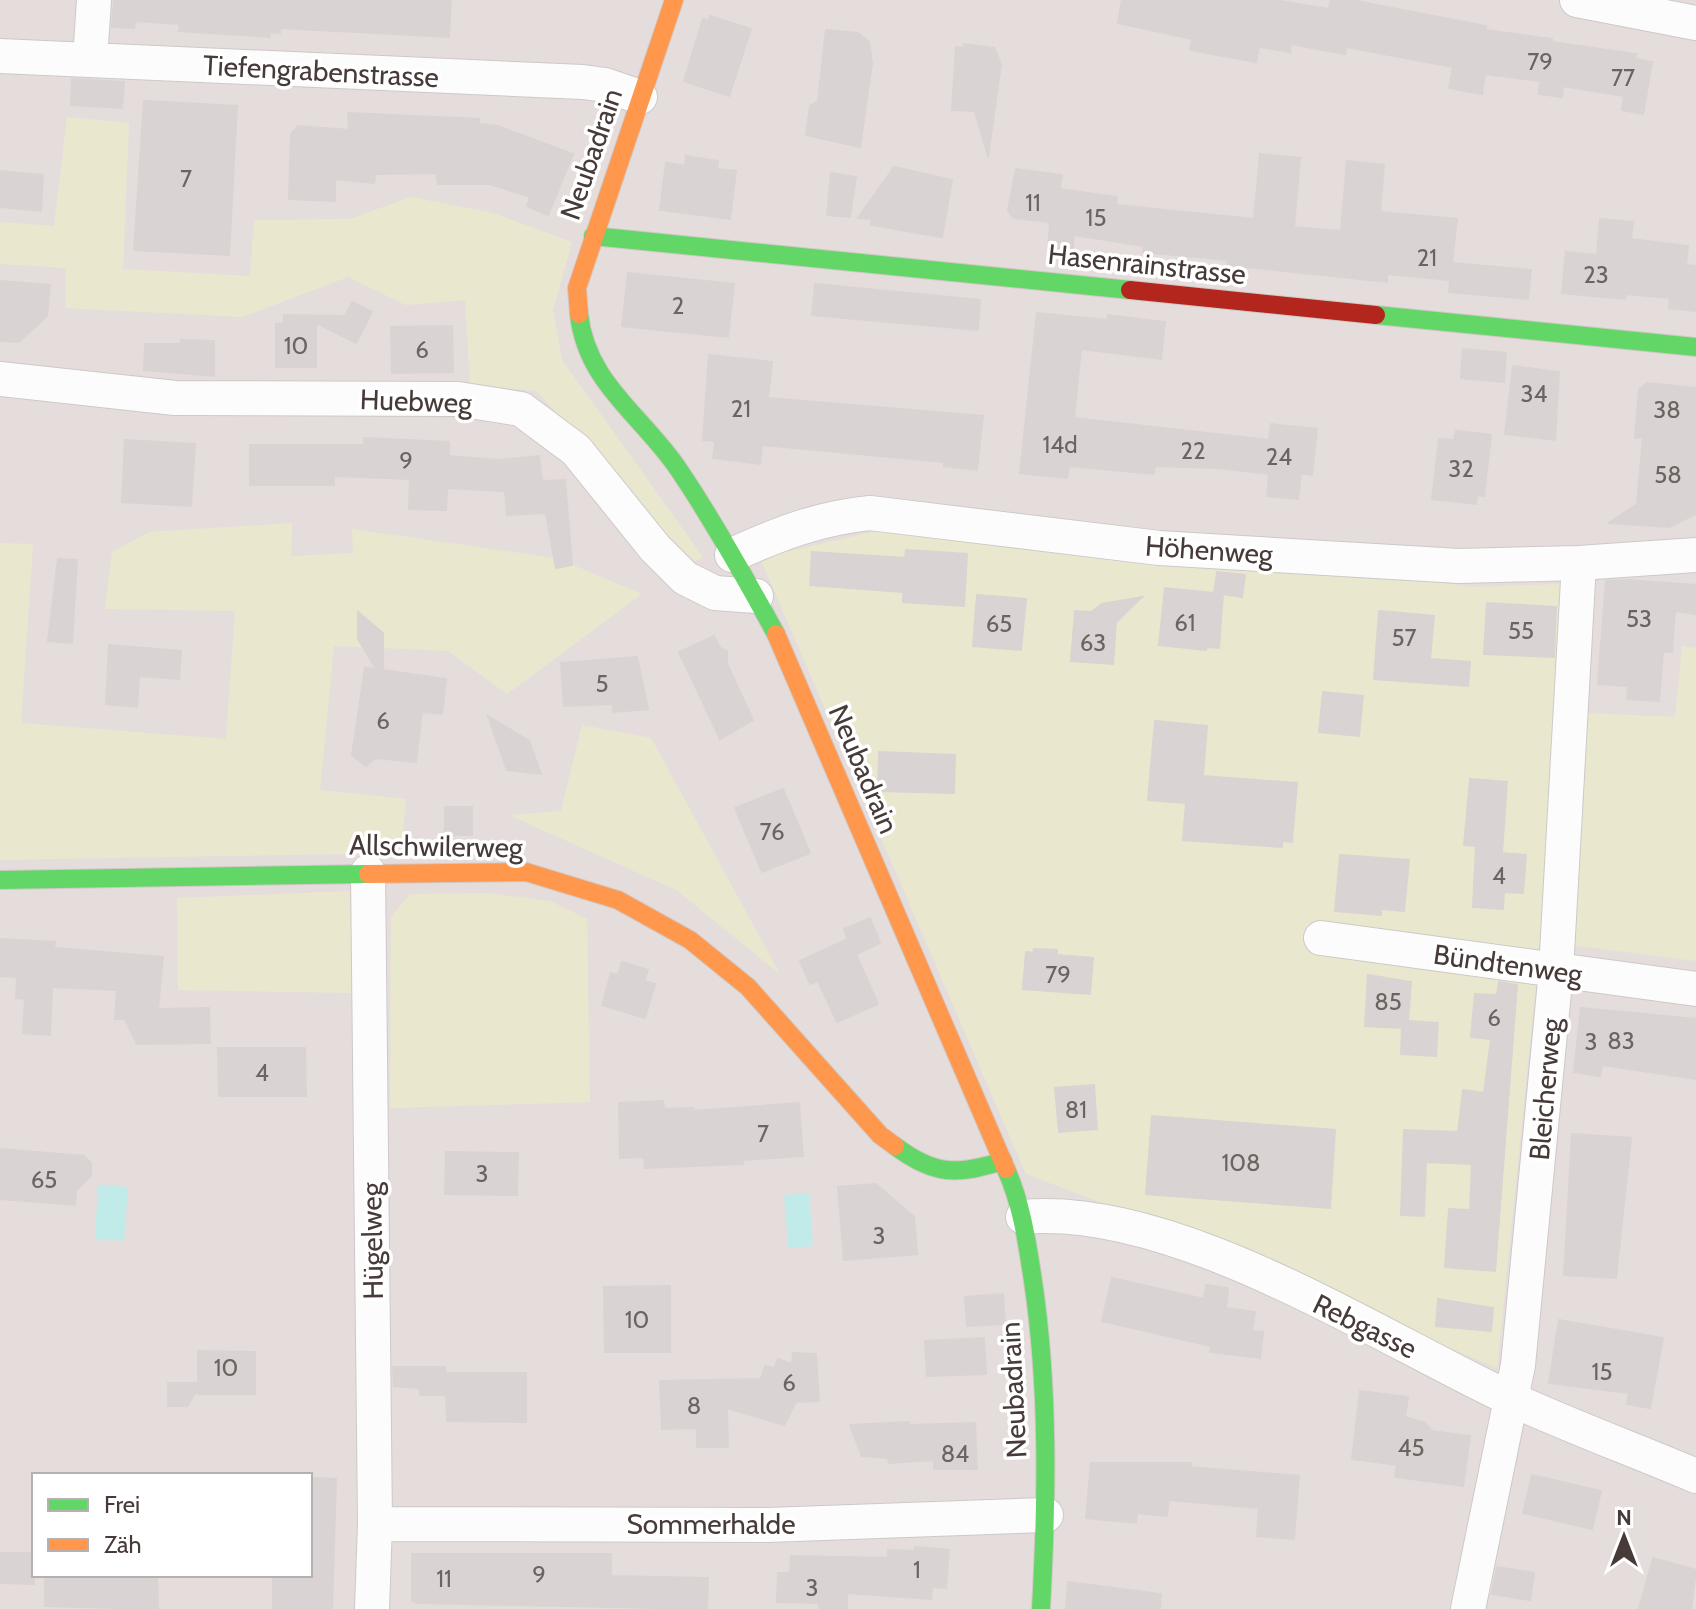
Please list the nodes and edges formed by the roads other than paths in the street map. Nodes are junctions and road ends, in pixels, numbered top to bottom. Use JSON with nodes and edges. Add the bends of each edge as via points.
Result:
{"nodes":[{"id":1,"x":94,"y":0,"type":"edge"},
{"id":2,"x":674,"y":0,"type":"edge"},
{"id":3,"x":1577,"y":0,"type":"edge"},
{"id":4,"x":1644,"y":6,"type":"edge"},
{"id":5,"x":1696,"y":23,"type":"edge"},
{"id":6,"x":0,"y":56,"type":"edge"},
{"id":7,"x":90,"y":60,"type":"junction"},
{"id":8,"x":640,"y":97,"type":"junction"},
{"id":9,"x":593,"y":236,"type":"junction"},
{"id":10,"x":1696,"y":347,"type":"edge"},
{"id":11,"x":0,"y":379,"type":"edge"},
{"id":12,"x":732,"y":555,"type":"junction"},
{"id":13,"x":1696,"y":555,"type":"edge"},
{"id":14,"x":1579,"y":563,"type":"junction"},
{"id":15,"x":756,"y":596,"type":"junction"},
{"id":16,"x":368,"y":872,"type":"junction"},
{"id":17,"x":0,"y":880,"type":"edge"},
{"id":18,"x":1321,"y":938,"type":"dead end"},
{"id":19,"x":1556,"y":971,"type":"junction"},
{"id":20,"x":1696,"y":989,"type":"edge"},
{"id":21,"x":1003,"y":1161,"type":"junction"},
{"id":22,"x":1023,"y":1217,"type":"junction"},
{"id":23,"x":1512,"y":1399,"type":"junction"},
{"id":24,"x":1696,"y":1476,"type":"edge"},
{"id":25,"x":1046,"y":1515,"type":"junction"},
{"id":26,"x":375,"y":1524,"type":"junction"},
{"id":27,"x":372,"y":1609,"type":"edge"},
{"id":28,"x":1041,"y":1609,"type":"edge"},
{"id":29,"x":1468,"y":1609,"type":"edge"}],
"edges":[{"from":1,"to":7,"type":"street"},
{"from":2,"to":8,"type":"street","name":"Neubadrain"},
{"from":3,"to":4,"type":"street"},
{"from":4,"to":5,"type":"street"},
{"from":6,"to":7,"type":"street","name":"Tiefengrabenstrasse"},
{"from":7,"to":8,"type":"street","name":"Tiefengrabenstrasse","via":[[583,82]]},
{"from":8,"to":9,"type":"street","name":"Neubadrain"},
{"from":9,"to":10,"type":"street","name":"Hasenrainstrasse"},
{"from":9,"to":12,"type":"street","name":"Neubadrain","via":[[577,288],[582,342],[608,386],[678,468]]},
{"from":11,"to":15,"type":"street","name":"Huebweg","via":[[175,398],[458,399],[521,409],[576,450],[685,578],[715,593]]},
{"from":12,"to":14,"type":"street","name":"Höhenweg","via":[[797,526],[870,513],[1159,548],[1459,566]]},
{"from":12,"to":15,"type":"street","name":"Neubadrain"},
{"from":13,"to":14,"type":"street","name":"Höhenweg"},
{"from":14,"to":19,"type":"street","name":"Bleicherweg"},
{"from":15,"to":21,"type":"street","name":"Neubadrain"},
{"from":16,"to":17,"type":"street","name":"Allschwilerweg"},
{"from":16,"to":21,"type":"street","name":"Allschwilerweg","via":[[526,872],[618,900],[690,940],[748,987],[880,1135],[915,1161],[946,1172],[967,1172]]},
{"from":16,"to":26,"type":"street","name":"Hügelweg"},
{"from":18,"to":19,"type":"street","name":"Bündtenweg"},
{"from":19,"to":20,"type":"street","name":"Bündtenweg"},
{"from":19,"to":23,"type":"street","name":"Bleicherweg"},
{"from":21,"to":22,"type":"street","name":"Neubadrain"},
{"from":22,"to":23,"type":"street","name":"Rebgasse","via":[[1120,1223],[1238,1264]]},
{"from":22,"to":25,"type":"street","name":"Neubadrain","via":[[1034,1276]]},
{"from":23,"to":24,"type":"street","name":"Rebgasse"},
{"from":23,"to":29,"type":"street","name":"Bleicherweg"},
{"from":25,"to":26,"type":"street","name":"Sommerhalde","via":[[768,1525]]},
{"from":25,"to":28,"type":"street","name":"Neubadrain"},
{"from":26,"to":27,"type":"street","name":"Hügelweg"}]}
